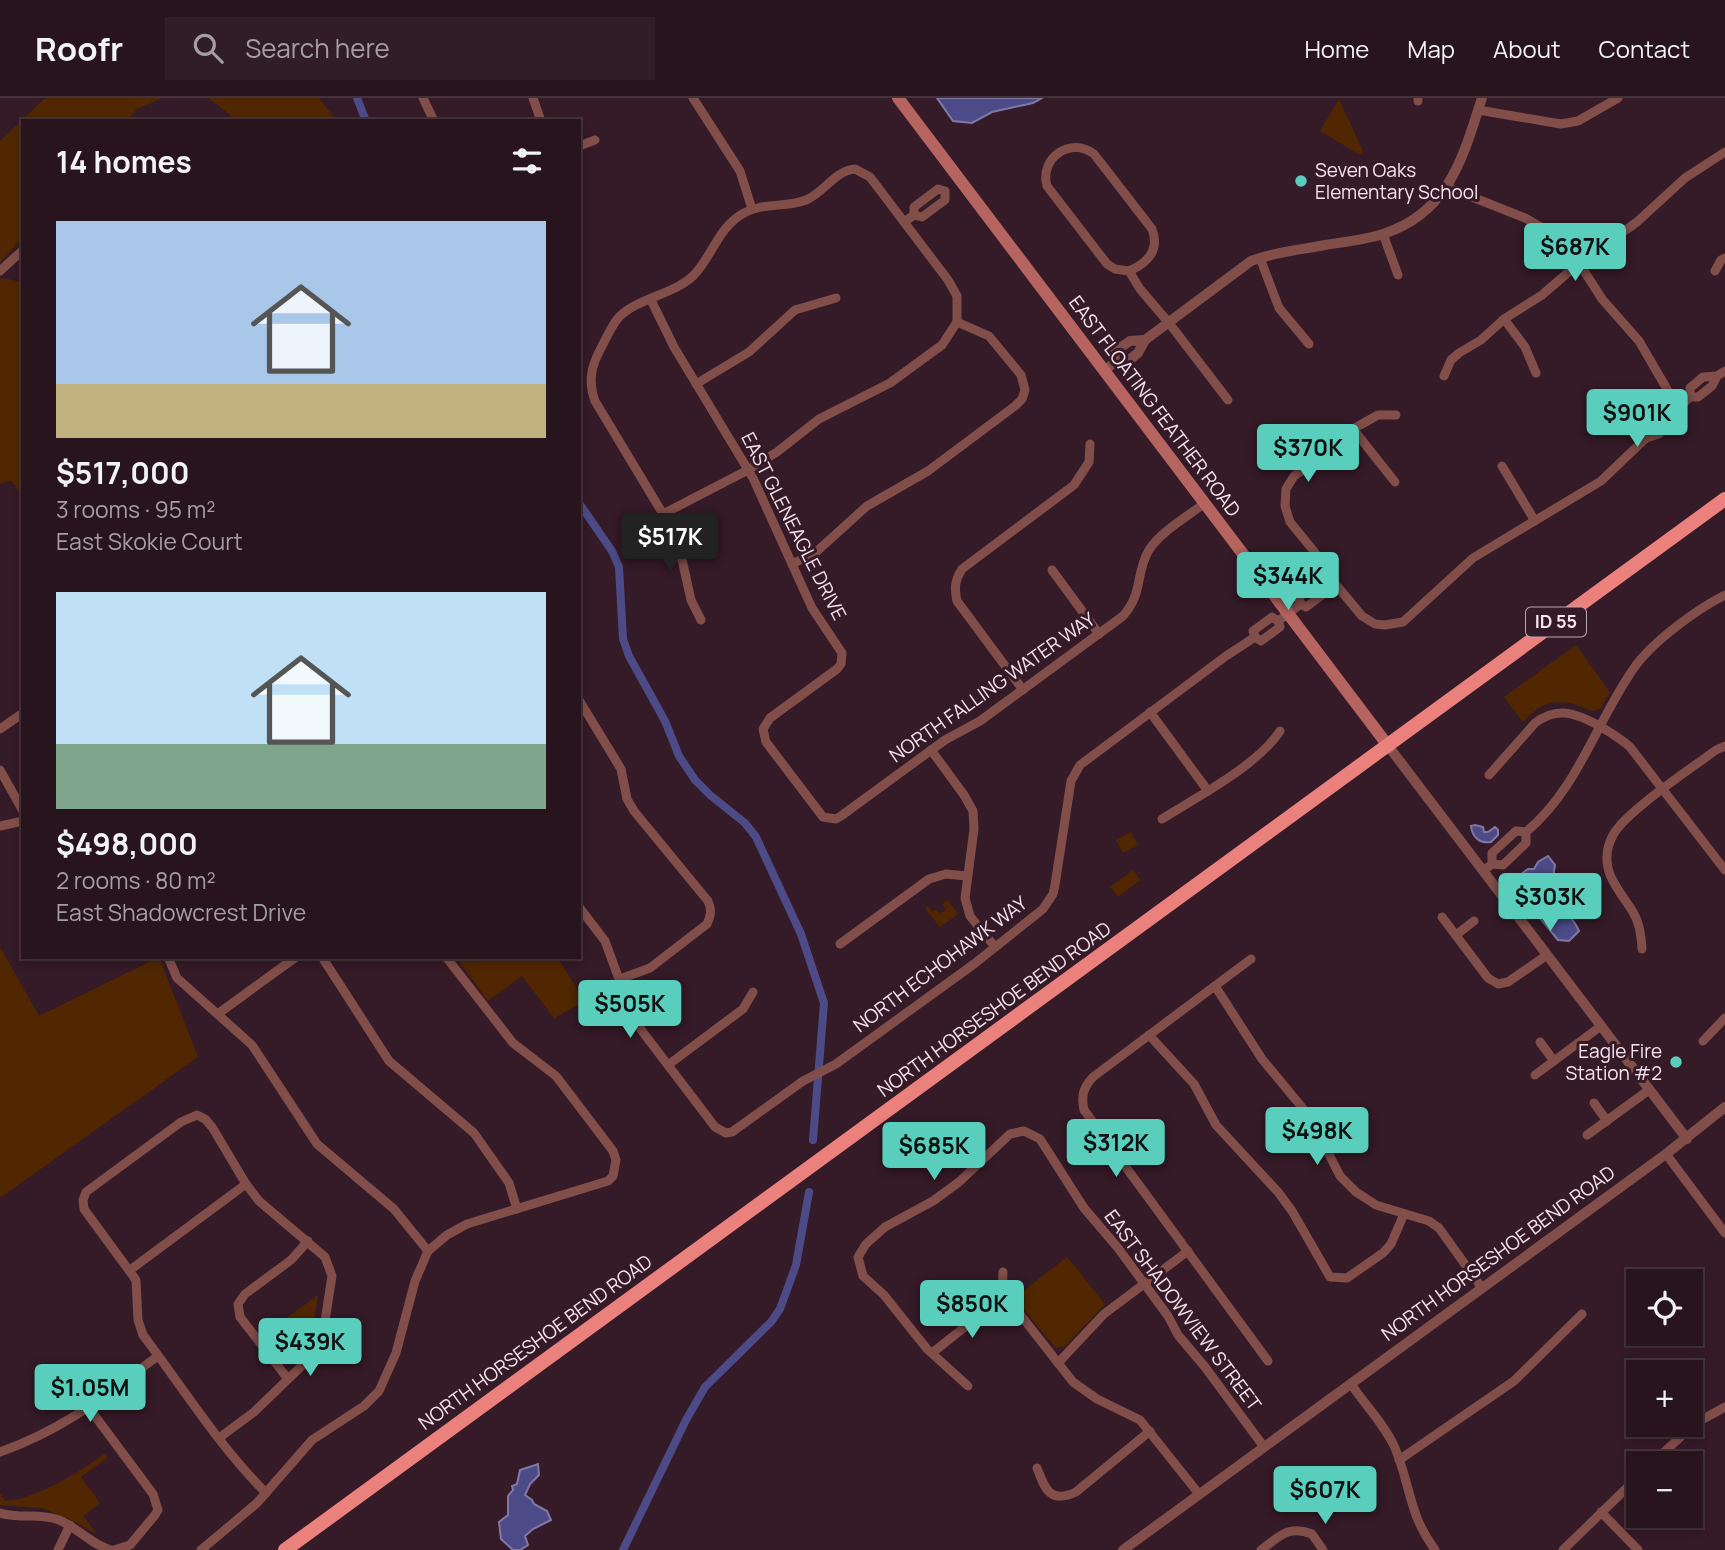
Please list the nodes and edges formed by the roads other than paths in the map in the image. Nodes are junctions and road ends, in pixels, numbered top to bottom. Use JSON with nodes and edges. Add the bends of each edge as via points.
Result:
{"nodes":[{"id":1,"x":423,"y":98,"type":"edge"},
{"id":2,"x":533,"y":98,"type":"edge"},
{"id":3,"x":693,"y":98,"type":"edge"},
{"id":4,"x":898,"y":98,"type":"edge"},
{"id":5,"x":1482,"y":98,"type":"edge"},
{"id":6,"x":1618,"y":98,"type":"edge"},
{"id":7,"x":1478,"y":110,"type":"junction"},
{"id":8,"x":433,"y":119,"type":"edge"},
{"id":9,"x":540,"y":119,"type":"edge"},
{"id":10,"x":595,"y":140,"type":"dead end"},
{"id":11,"x":581,"y":145,"type":"edge"},
{"id":12,"x":1725,"y":152,"type":"edge"},
{"id":13,"x":960,"y":180,"type":"junction"},
{"id":14,"x":1447,"y":187,"type":"junction"},
{"id":15,"x":752,"y":209,"type":"junction"},
{"id":16,"x":904,"y":222,"type":"junction"},
{"id":17,"x":1383,"y":234,"type":"junction"},
{"id":18,"x":21,"y":252,"type":"edge"},
{"id":19,"x":1260,"y":258,"type":"junction"},
{"id":20,"x":1725,"y":258,"type":"edge"},
{"id":21,"x":1579,"y":263,"type":"junction"},
{"id":22,"x":0,"y":271,"type":"edge"},
{"id":23,"x":1129,"y":271,"type":"junction"},
{"id":24,"x":1715,"y":271,"type":"dead end"},
{"id":25,"x":1398,"y":275,"type":"dead end"},
{"id":26,"x":836,"y":298,"type":"dead end"},
{"id":27,"x":651,"y":300,"type":"junction"},
{"id":28,"x":1504,"y":319,"type":"junction"},
{"id":29,"x":957,"y":322,"type":"junction"},
{"id":30,"x":1169,"y":323,"type":"junction"},
{"id":31,"x":1309,"y":344,"type":"dead end"},
{"id":32,"x":1104,"y":371,"type":"junction"},
{"id":33,"x":1536,"y":373,"type":"dead end"},
{"id":34,"x":1721,"y":373,"type":"edge"},
{"id":35,"x":1444,"y":376,"type":"dead end"},
{"id":36,"x":696,"y":384,"type":"junction"},
{"id":37,"x":1228,"y":400,"type":"dead end"},
{"id":38,"x":1678,"y":408,"type":"junction"},
{"id":39,"x":1396,"y":415,"type":"dead end"},
{"id":40,"x":1353,"y":429,"type":"junction"},
{"id":41,"x":1090,"y":444,"type":"dead end"},
{"id":42,"x":1502,"y":466,"type":"dead end"},
{"id":43,"x":748,"y":470,"type":"junction"},
{"id":44,"x":1395,"y":482,"type":"dead end"},
{"id":45,"x":1725,"y":499,"type":"edge"},
{"id":46,"x":1205,"y":503,"type":"junction"},
{"id":47,"x":663,"y":514,"type":"junction"},
{"id":48,"x":1535,"y":521,"type":"junction"},
{"id":49,"x":792,"y":564,"type":"junction"},
{"id":50,"x":1052,"y":570,"type":"dead end"},
{"id":51,"x":1332,"y":580,"type":"junction"},
{"id":52,"x":1725,"y":595,"type":"edge"},
{"id":53,"x":1283,"y":618,"type":"junction"},
{"id":54,"x":701,"y":620,"type":"dead end"},
{"id":55,"x":1099,"y":634,"type":"junction"},
{"id":56,"x":1023,"y":690,"type":"junction"},
{"id":57,"x":1150,"y":712,"type":"junction"},
{"id":58,"x":21,"y":714,"type":"edge"},
{"id":59,"x":584,"y":719,"type":"edge"},
{"id":60,"x":1600,"y":727,"type":"junction"},
{"id":61,"x":0,"y":730,"type":"edge"},
{"id":62,"x":1280,"y":731,"type":"dead end"},
{"id":63,"x":1725,"y":746,"type":"edge"},
{"id":64,"x":1389,"y":747,"type":"junction"},
{"id":65,"x":931,"y":750,"type":"junction"},
{"id":66,"x":0,"y":769,"type":"edge"},
{"id":67,"x":1489,"y":775,"type":"dead end"},
{"id":68,"x":1663,"y":790,"type":"junction"},
{"id":69,"x":1208,"y":791,"type":"junction"},
{"id":70,"x":21,"y":807,"type":"edge"},
{"id":71,"x":830,"y":819,"type":"joint"},
{"id":72,"x":1162,"y":819,"type":"dead end"},
{"id":73,"x":21,"y":822,"type":"edge"},
{"id":74,"x":0,"y":827,"type":"edge"},
{"id":75,"x":1526,"y":832,"type":"junction"},
{"id":76,"x":1488,"y":867,"type":"junction"},
{"id":77,"x":1725,"y":870,"type":"edge"},
{"id":78,"x":967,"y":876,"type":"junction"},
{"id":79,"x":581,"y":909,"type":"edge"},
{"id":80,"x":1442,"y":916,"type":"dead end"},
{"id":81,"x":1474,"y":921,"type":"dead end"},
{"id":82,"x":1456,"y":935,"type":"junction"},
{"id":83,"x":840,"y":944,"type":"dead end"},
{"id":84,"x":995,"y":947,"type":"junction"},
{"id":85,"x":1642,"y":949,"type":"dead end"},
{"id":86,"x":1547,"y":955,"type":"junction"},
{"id":87,"x":169,"y":959,"type":"edge"},
{"id":88,"x":293,"y":959,"type":"edge"},
{"id":89,"x":322,"y":959,"type":"edge"},
{"id":90,"x":448,"y":959,"type":"edge"},
{"id":91,"x":1251,"y":959,"type":"dead end"},
{"id":92,"x":620,"y":979,"type":"junction"},
{"id":93,"x":1215,"y":986,"type":"junction"},
{"id":94,"x":753,"y":992,"type":"dead end"},
{"id":95,"x":219,"y":1013,"type":"junction"},
{"id":96,"x":1725,"y":1018,"type":"edge"},
{"id":97,"x":1601,"y":1026,"type":"junction"},
{"id":98,"x":1149,"y":1035,"type":"junction"},
{"id":99,"x":1703,"y":1041,"type":"dead end"},
{"id":100,"x":1540,"y":1042,"type":"dead end"},
{"id":101,"x":1554,"y":1061,"type":"junction"},
{"id":102,"x":668,"y":1065,"type":"junction"},
{"id":103,"x":1535,"y":1075,"type":"dead end"},
{"id":104,"x":1649,"y":1090,"type":"junction"},
{"id":105,"x":1594,"y":1103,"type":"dead end"},
{"id":106,"x":1725,"y":1107,"type":"edge"},
{"id":107,"x":1607,"y":1121,"type":"junction"},
{"id":108,"x":1587,"y":1135,"type":"dead end"},
{"id":109,"x":1687,"y":1139,"type":"junction"},
{"id":110,"x":1667,"y":1154,"type":"junction"},
{"id":111,"x":246,"y":1184,"type":"junction"},
{"id":112,"x":517,"y":1209,"type":"junction"},
{"id":113,"x":1404,"y":1214,"type":"junction"},
{"id":114,"x":1725,"y":1233,"type":"edge"},
{"id":115,"x":308,"y":1241,"type":"junction"},
{"id":116,"x":428,"y":1251,"type":"junction"},
{"id":117,"x":1188,"y":1251,"type":"junction"},
{"id":118,"x":130,"y":1270,"type":"junction"},
{"id":119,"x":1003,"y":1272,"type":"dead end"},
{"id":120,"x":1145,"y":1284,"type":"junction"},
{"id":121,"x":1482,"y":1287,"type":"junction"},
{"id":122,"x":1002,"y":1303,"type":"junction"},
{"id":123,"x":1582,"y":1314,"type":"dead end"},
{"id":124,"x":932,"y":1353,"type":"junction"},
{"id":125,"x":158,"y":1356,"type":"junction"},
{"id":126,"x":1268,"y":1361,"type":"dead end"},
{"id":127,"x":1058,"y":1363,"type":"junction"},
{"id":128,"x":288,"y":1379,"type":"junction"},
{"id":129,"x":1351,"y":1384,"type":"junction"},
{"id":130,"x":968,"y":1387,"type":"dead end"},
{"id":131,"x":1725,"y":1407,"type":"edge"},
{"id":132,"x":89,"y":1408,"type":"junction"},
{"id":133,"x":1150,"y":1431,"type":"junction"},
{"id":134,"x":219,"y":1438,"type":"junction"},
{"id":135,"x":1264,"y":1447,"type":"junction"},
{"id":136,"x":1665,"y":1451,"type":"edge"},
{"id":137,"x":0,"y":1452,"type":"edge"},
{"id":138,"x":1399,"y":1460,"type":"junction"},
{"id":139,"x":1037,"y":1468,"type":"dead end"},
{"id":140,"x":1626,"y":1488,"type":"edge"},
{"id":141,"x":266,"y":1493,"type":"junction"},
{"id":142,"x":1199,"y":1494,"type":"junction"},
{"id":143,"x":1601,"y":1512,"type":"junction"},
{"id":144,"x":0,"y":1513,"type":"edge"},
{"id":145,"x":70,"y":1525,"type":"junction"},
{"id":146,"x":58,"y":1550,"type":"edge"},
{"id":147,"x":113,"y":1550,"type":"edge"},
{"id":148,"x":201,"y":1550,"type":"edge"},
{"id":149,"x":285,"y":1550,"type":"edge"},
{"id":150,"x":1123,"y":1550,"type":"edge"},
{"id":151,"x":1261,"y":1550,"type":"edge"},
{"id":152,"x":1323,"y":1550,"type":"edge"},
{"id":153,"x":1435,"y":1550,"type":"edge"},
{"id":154,"x":1563,"y":1550,"type":"edge"},
{"id":155,"x":1638,"y":1550,"type":"edge"}],
"edges":[{"from":1,"to":8,"type":"street"},
{"from":2,"to":9,"type":"street"},
{"from":3,"to":15,"type":"street","via":[[740,171]]},
{"from":4,"to":13,"type":"main road","name":"EAST FLOATING FEATHER ROAD"},
{"from":5,"to":7,"type":"street"},
{"from":6,"to":7,"type":"street","via":[[1578,121],[1560,124]]},
{"from":7,"to":14,"type":"street"},
{"from":10,"to":11,"type":"street"},
{"from":12,"to":21,"type":"street","via":[[1685,178],[1637,222]]},
{"from":13,"to":16,"type":"street","via":[[945,191],[945,200],[922,217],[914,215]]},
{"from":13,"to":32,"type":"main road","name":"EAST FLOATING FEATHER ROAD"},
{"from":14,"to":17,"type":"street","via":[[1430,207]]},
{"from":14,"to":21,"type":"street","via":[[1546,230]]},
{"from":15,"to":16,"type":"street","via":[[795,204],[847,169],[862,170]]},
{"from":15,"to":27,"type":"street","via":[[725,227],[694,275]]},
{"from":16,"to":29,"type":"street","via":[[953,288]]},
{"from":17,"to":19,"type":"street"},
{"from":17,"to":25,"type":"street"},
{"from":18,"to":22,"type":"street"},
{"from":19,"to":30,"type":"street"},
{"from":19,"to":31,"type":"street","via":[[1279,308]]},
{"from":20,"to":24,"type":"street"},
{"from":21,"to":28,"type":"street","via":[[1542,295]]},
{"from":21,"to":38,"type":"street","via":[[1602,299],[1639,341]]},
{"from":23,"to":23,"type":"street","via":[[1107,264],[1047,186],[1046,168],[1065,149],[1085,147],[1094,154],[1152,229],[1155,249]]},
{"from":23,"to":30,"type":"street"},
{"from":26,"to":36,"type":"street","via":[[795,310],[749,352]]},
{"from":27,"to":36,"type":"street","name":"EAST GLENEAGLE DRIVE"},
{"from":27,"to":47,"type":"street","via":[[619,318],[590,378],[595,401]]},
{"from":28,"to":33,"type":"street","via":[[1525,347]]},
{"from":28,"to":35,"type":"street","via":[[1451,360]]},
{"from":29,"to":43,"type":"street","via":[[942,345],[890,383],[819,419]]},
{"from":29,"to":49,"type":"street","via":[[989,336],[1021,375],[1025,390],[1015,406],[928,471],[874,501],[822,547]]},
{"from":30,"to":32,"type":"street","via":[[1123,365],[1115,362]]},
{"from":30,"to":37,"type":"street"},
{"from":32,"to":46,"type":"main road","name":"EAST FLOATING FEATHER ROAD"},
{"from":34,"to":38,"type":"street","via":[[1703,377]]},
{"from":36,"to":43,"type":"street","name":"EAST GLENEAGLE DRIVE"},
{"from":38,"to":48,"type":"street","via":[[1670,416],[1663,413],[1646,438],[1601,481]]},
{"from":39,"to":40,"type":"street","via":[[1378,415]]},
{"from":40,"to":44,"type":"street"},
{"from":40,"to":51,"type":"street","via":[[1326,455],[1294,476],[1286,489],[1290,522]]},
{"from":41,"to":56,"type":"street","via":[[1089,462],[1079,480],[962,569],[955,584],[957,601]]},
{"from":42,"to":48,"type":"street"},
{"from":43,"to":47,"type":"street"},
{"from":43,"to":49,"type":"street","name":"EAST GLENEAGLE DRIVE"},
{"from":45,"to":64,"type":"highway","name":"NORTH HORSESHOE BEND ROAD","number":"ID 55","via":[[1399,735]]},
{"from":46,"to":53,"type":"main road","name":"EAST FLOATING FEATHER ROAD"},
{"from":46,"to":55,"type":"street","name":"NORTH FALLING WATER WAY","via":[[1150,547],[1132,606]]},
{"from":47,"to":54,"type":"street"},
{"from":48,"to":51,"type":"street","via":[[1473,558],[1403,622],[1394,625],[1375,624],[1362,616]]},
{"from":49,"to":71,"type":"street","name":"EAST GLENEAGLE DRIVE","via":[[842,659],[837,669],[771,718],[763,729],[766,742],[810,803]]},
{"from":50,"to":55,"type":"street"},
{"from":51,"to":53,"type":"street","via":[[1298,598],[1301,604]]},
{"from":52,"to":60,"type":"street","via":[[1695,612],[1639,660]]},
{"from":53,"to":57,"type":"street","name":"NORTH ECHOHAWK WAY","via":[[1272,617],[1254,631],[1255,637]]},
{"from":53,"to":64,"type":"main road","name":"EAST FLOATING FEATHER ROAD"},
{"from":55,"to":56,"type":"street","name":"NORTH FALLING WATER WAY"},
{"from":56,"to":65,"type":"street","name":"NORTH FALLING WATER WAY"},
{"from":57,"to":69,"type":"street"},
{"from":57,"to":84,"type":"street","name":"NORTH ECHOHAWK WAY","via":[[1086,759],[1075,773],[1053,894],[1043,909]]},
{"from":58,"to":61,"type":"street"},
{"from":59,"to":92,"type":"street","via":[[600,732],[621,769],[632,807],[708,901],[711,916],[650,968]]},
{"from":60,"to":67,"type":"street","via":[[1573,713],[1543,717]]},
{"from":60,"to":68,"type":"street","via":[[1630,747]]},
{"from":60,"to":75,"type":"street","via":[[1554,806]]},
{"from":62,"to":69,"type":"street","via":[[1268,747]]},
{"from":63,"to":68,"type":"street"},
{"from":64,"to":76,"type":"street","name":"EAST FLOATING FEATHER ROAD"},
{"from":64,"to":149,"type":"highway","name":"NORTH HORSESHOE BEND ROAD","number":"ID 55"},
{"from":65,"to":71,"type":"street","name":"NORTH FALLING WATER WAY","via":[[841,816]]},
{"from":65,"to":78,"type":"street","via":[[973,811]]},
{"from":66,"to":70,"type":"street"},
{"from":68,"to":77,"type":"street"},
{"from":68,"to":85,"type":"street","via":[[1618,826],[1608,847],[1608,868],[1636,915]]},
{"from":69,"to":72,"type":"street"},
{"from":73,"to":74,"type":"street"},
{"from":75,"to":76,"type":"street","via":[[1516,831],[1492,852]]},
{"from":75,"to":76,"type":"street","via":[[1526,843],[1503,865]]},
{"from":76,"to":86,"type":"street","name":"EAST FLOATING FEATHER ROAD"},
{"from":78,"to":83,"type":"street","via":[[946,874],[929,879]]},
{"from":78,"to":84,"type":"street","via":[[966,907]]},
{"from":79,"to":92,"type":"street","via":[[606,941]]},
{"from":80,"to":82,"type":"street"},
{"from":81,"to":82,"type":"street"},
{"from":82,"to":86,"type":"street","via":[[1488,978],[1498,984]]},
{"from":84,"to":102,"type":"street","name":"NORTH ECHOHAWK WAY","via":[[836,1064],[726,1133],[715,1127]]},
{"from":86,"to":97,"type":"street","name":"EAST FLOATING FEATHER ROAD"},
{"from":87,"to":95,"type":"street","via":[[177,978]]},
{"from":88,"to":95,"type":"street"},
{"from":89,"to":112,"type":"street","via":[[389,1061],[474,1133],[509,1183]]},
{"from":90,"to":112,"type":"street","via":[[513,1043],[556,1076],[616,1160],[608,1181]]},
{"from":91,"to":93,"type":"street"},
{"from":92,"to":102,"type":"street","via":[[635,1019]]},
{"from":93,"to":98,"type":"street"},
{"from":93,"to":113,"type":"street","via":[[1262,1059],[1310,1117],[1340,1176],[1376,1205]]},
{"from":94,"to":102,"type":"street","via":[[743,1009]]},
{"from":95,"to":116,"type":"street","via":[[252,1045],[317,1144],[394,1209]]},
{"from":96,"to":99,"type":"street"},
{"from":97,"to":101,"type":"street"},
{"from":97,"to":104,"type":"street","name":"EAST FLOATING FEATHER ROAD"},
{"from":98,"to":113,"type":"street","via":[[1194,1084],[1216,1125],[1278,1192],[1325,1273],[1335,1279],[1347,1278],[1383,1253]]},
{"from":98,"to":117,"type":"street","via":[[1093,1077],[1082,1094],[1084,1110]]},
{"from":100,"to":101,"type":"street"},
{"from":101,"to":103,"type":"street"},
{"from":104,"to":107,"type":"street"},
{"from":104,"to":109,"type":"street","name":"EAST FLOATING FEATHER ROAD"},
{"from":105,"to":107,"type":"street"},
{"from":106,"to":109,"type":"street","name":"NORTH HORSESHOE BEND ROAD"},
{"from":107,"to":108,"type":"street"},
{"from":109,"to":110,"type":"street","name":"NORTH HORSESHOE BEND ROAD"},
{"from":110,"to":114,"type":"street"},
{"from":110,"to":121,"type":"street","name":"NORTH HORSESHOE BEND ROAD"},
{"from":111,"to":115,"type":"street"},
{"from":111,"to":118,"type":"street"},
{"from":111,"to":118,"type":"street","via":[[212,1127],[197,1115],[86,1192],[84,1209]]},
{"from":112,"to":116,"type":"street","via":[[467,1224]]},
{"from":113,"to":121,"type":"street","via":[[1439,1228]]},
{"from":115,"to":128,"type":"street","via":[[325,1257],[332,1276],[323,1334],[313,1355]]},
{"from":115,"to":128,"type":"street","via":[[237,1304],[240,1317]]},
{"from":116,"to":141,"type":"street","via":[[379,1391],[312,1440]]},
{"from":117,"to":120,"type":"street"},
{"from":117,"to":126,"type":"street"},
{"from":118,"to":125,"type":"street","via":[[136,1280],[140,1328]]},
{"from":119,"to":122,"type":"street"},
{"from":120,"to":124,"type":"street","name":"EAST SHADOWVIEW STREET","via":[[1084,1208],[1040,1139],[1024,1131],[1010,1133],[933,1201],[885,1227],[858,1257],[863,1276]]},
{"from":120,"to":127,"type":"street","via":[[1104,1314]]},
{"from":120,"to":135,"type":"street","name":"EAST SHADOWVIEW STREET"},
{"from":121,"to":129,"type":"street","name":"NORTH HORSESHOE BEND ROAD"},
{"from":122,"to":124,"type":"street","via":[[990,1307]]},
{"from":122,"to":127,"type":"street","via":[[1015,1308]]},
{"from":123,"to":138,"type":"street","via":[[1514,1381]]},
{"from":124,"to":130,"type":"street"},
{"from":125,"to":132,"type":"street"},
{"from":125,"to":134,"type":"street"},
{"from":127,"to":133,"type":"street","via":[[1073,1382],[1140,1420]]},
{"from":128,"to":134,"type":"street"},
{"from":129,"to":135,"type":"street","name":"NORTH HORSESHOE BEND ROAD"},
{"from":129,"to":138,"type":"street","via":[[1387,1434]]},
{"from":131,"to":136,"type":"street","via":[[1696,1423]]},
{"from":132,"to":137,"type":"street","via":[[57,1428]]},
{"from":132,"to":147,"type":"street","via":[[153,1494],[158,1510],[134,1541]]},
{"from":133,"to":139,"type":"street","via":[[1067,1496],[1050,1493]]},
{"from":133,"to":142,"type":"street"},
{"from":134,"to":141,"type":"street"},
{"from":135,"to":142,"type":"street","name":"NORTH HORSESHOE BEND ROAD"},
{"from":138,"to":153,"type":"street","via":[[1418,1523]]},
{"from":140,"to":143,"type":"street"},
{"from":141,"to":148,"type":"street"},
{"from":142,"to":150,"type":"street","name":"NORTH HORSESHOE BEND ROAD"},
{"from":143,"to":154,"type":"street"},
{"from":143,"to":155,"type":"street"},
{"from":144,"to":145,"type":"street","via":[[40,1515]]},
{"from":145,"to":146,"type":"street"},
{"from":145,"to":147,"type":"street"},
{"from":151,"to":152,"type":"street","via":[[1293,1529],[1312,1534]]}]}
